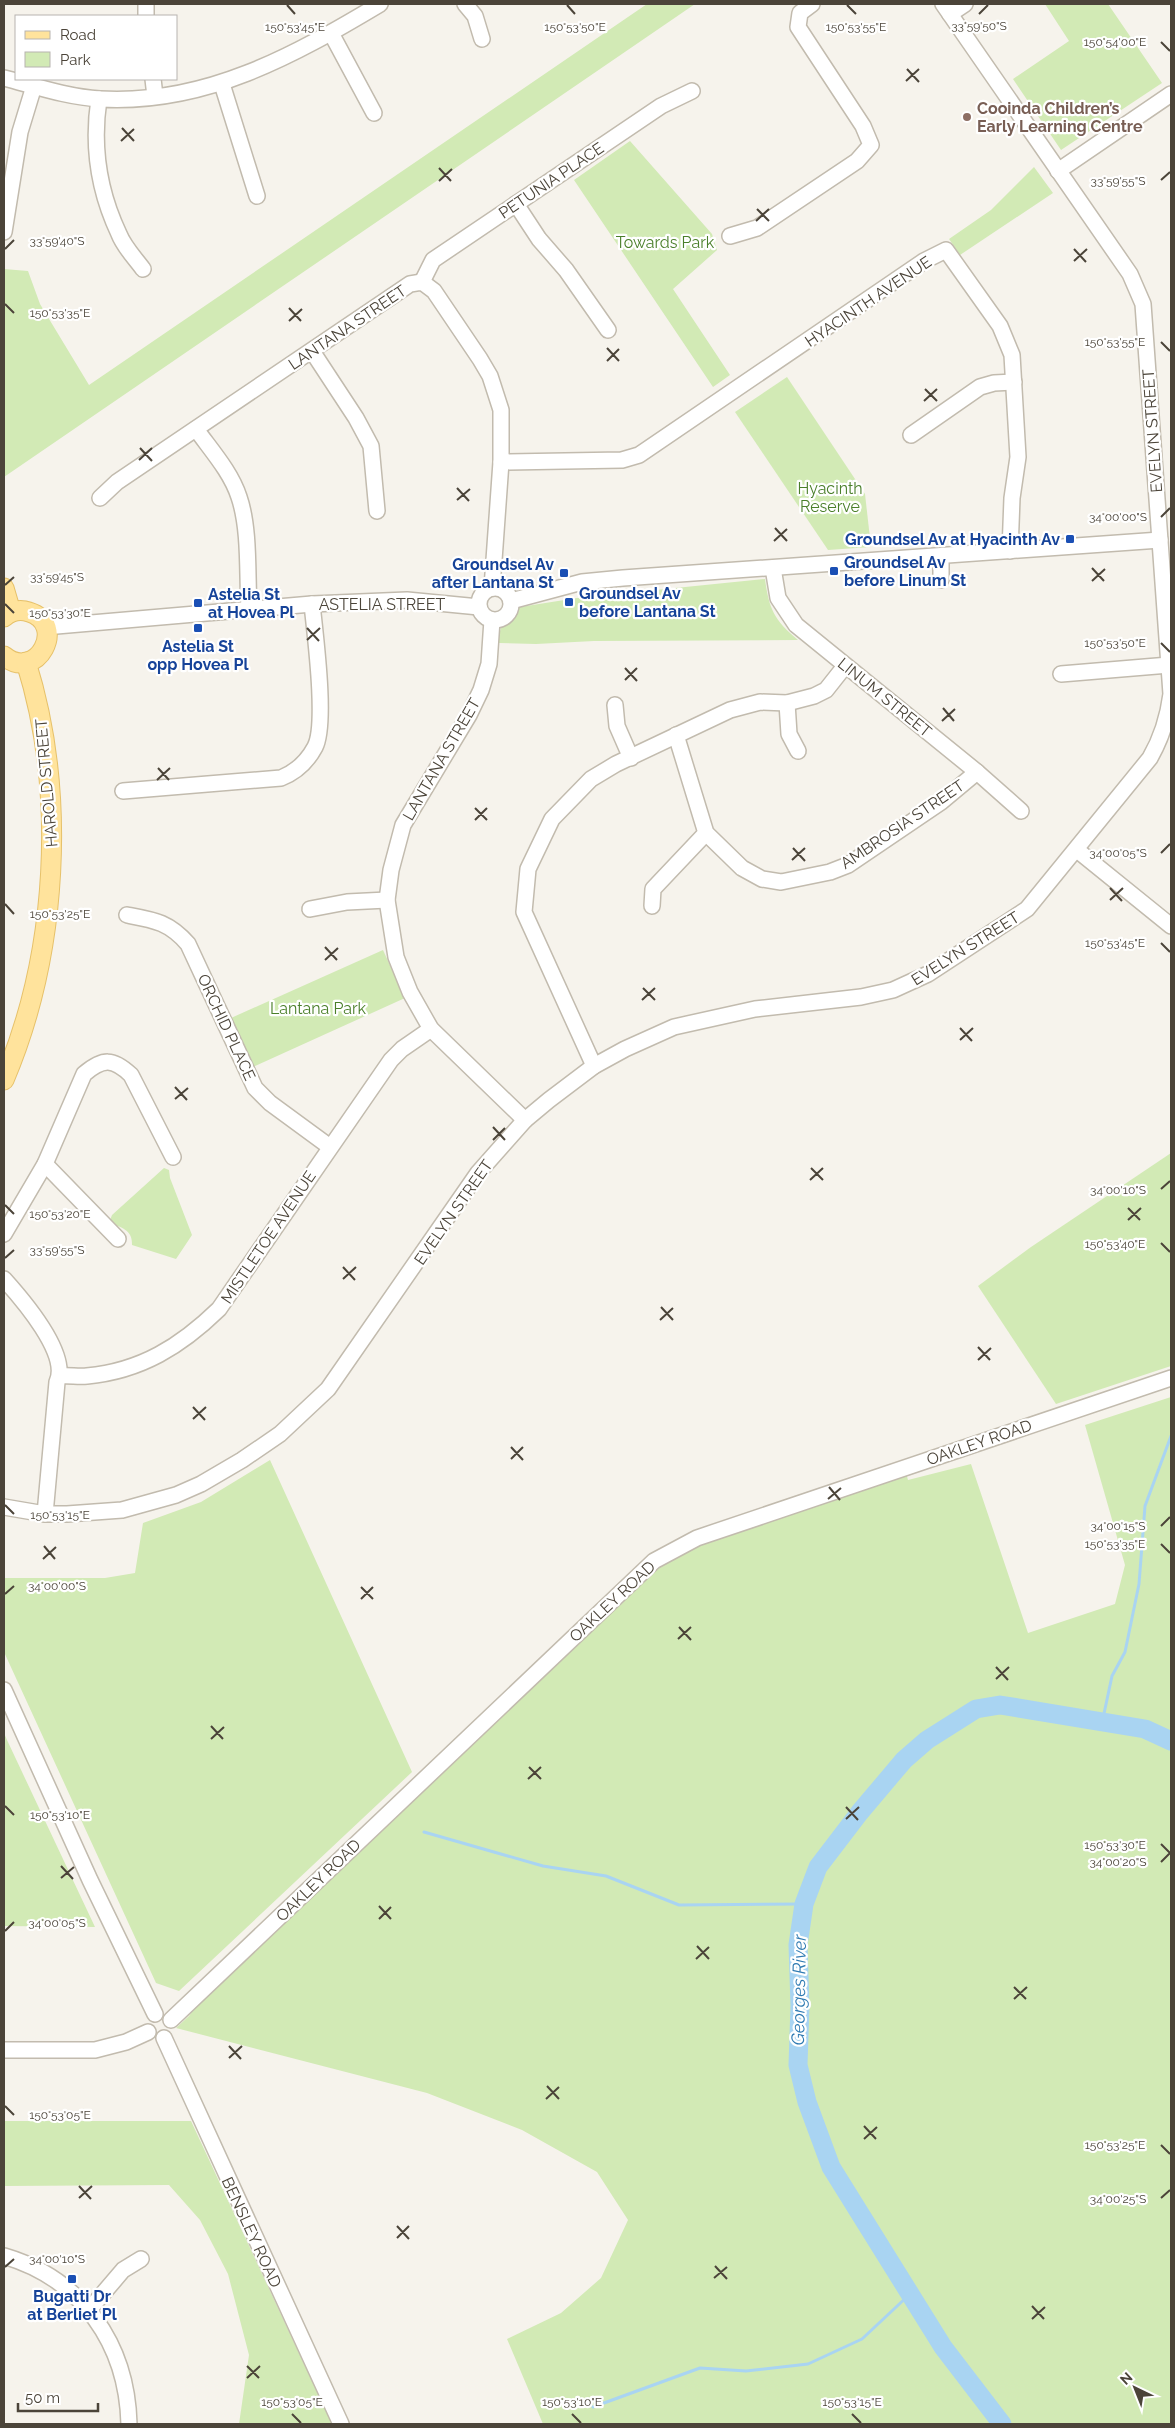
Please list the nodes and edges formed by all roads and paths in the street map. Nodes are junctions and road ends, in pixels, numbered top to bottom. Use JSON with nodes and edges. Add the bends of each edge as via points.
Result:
{"nodes":[{"id":1,"x":380,"y":4,"type":"edge"},
{"id":2,"x":465,"y":4,"type":"edge"},
{"id":3,"x":812,"y":4,"type":"edge"},
{"id":4,"x":965,"y":4,"type":"edge"},
{"id":5,"x":947,"y":9,"type":"edge"},
{"id":6,"x":331,"y":33,"type":"junction"},
{"id":7,"x":482,"y":38,"type":"dead end"},
{"id":8,"x":4,"y":78,"type":"edge"},
{"id":9,"x":153,"y":80,"type":"edge"},
{"id":10,"x":222,"y":84,"type":"junction"},
{"id":11,"x":34,"y":86,"type":"junction"},
{"id":12,"x":692,"y":91,"type":"dead end"},
{"id":13,"x":1171,"y":94,"type":"edge"},
{"id":14,"x":154,"y":96,"type":"junction"},
{"id":15,"x":99,"y":99,"type":"junction"},
{"id":16,"x":374,"y":113,"type":"dead end"},
{"id":17,"x":1058,"y":171,"type":"junction"},
{"id":18,"x":257,"y":196,"type":"dead end"},
{"id":19,"x":516,"y":204,"type":"junction"},
{"id":20,"x":4,"y":232,"type":"edge"},
{"id":21,"x":730,"y":236,"type":"dead end"},
{"id":22,"x":143,"y":269,"type":"dead end"},
{"id":23,"x":422,"y":282,"type":"junction"},
{"id":24,"x":608,"y":330,"type":"dead end"},
{"id":25,"x":312,"y":351,"type":"junction"},
{"id":26,"x":1014,"y":382,"type":"junction"},
{"id":27,"x":196,"y":428,"type":"junction"},
{"id":28,"x":911,"y":435,"type":"dead end"},
{"id":29,"x":501,"y":462,"type":"junction"},
{"id":30,"x":100,"y":498,"type":"dead end"},
{"id":31,"x":377,"y":511,"type":"dead end"},
{"id":32,"x":1160,"y":540,"type":"junction"},
{"id":33,"x":1010,"y":552,"type":"junction"},
{"id":34,"x":941,"y":556,"type":"junction"},
{"id":35,"x":773,"y":568,"type":"junction"},
{"id":36,"x":942,"y":580,"type":"dead end"},
{"id":37,"x":4,"y":588,"type":"edge"},
{"id":38,"x":492,"y":588,"type":"junction"},
{"id":39,"x":511,"y":600,"type":"junction"},
{"id":40,"x":312,"y":604,"type":"junction"},
{"id":41,"x":479,"y":607,"type":"junction"},
{"id":42,"x":249,"y":609,"type":"junction"},
{"id":43,"x":8,"y":615,"type":"edge"},
{"id":44,"x":492,"y":620,"type":"junction"},
{"id":45,"x":46,"y":627,"type":"junction"},
{"id":46,"x":4,"y":656,"type":"edge"},
{"id":47,"x":26,"y":662,"type":"junction"},
{"id":48,"x":1169,"y":665,"type":"junction"},
{"id":49,"x":845,"y":666,"type":"junction"},
{"id":50,"x":1061,"y":674,"type":"dead end"},
{"id":51,"x":787,"y":704,"type":"junction"},
{"id":52,"x":615,"y":705,"type":"dead end"},
{"id":53,"x":1170,"y":715,"type":"edge"},
{"id":54,"x":676,"y":735,"type":"junction"},
{"id":55,"x":798,"y":751,"type":"dead end"},
{"id":56,"x":631,"y":758,"type":"junction"},
{"id":57,"x":977,"y":772,"type":"junction"},
{"id":58,"x":123,"y":791,"type":"dead end"},
{"id":59,"x":1021,"y":811,"type":"dead end"},
{"id":60,"x":706,"y":833,"type":"junction"},
{"id":61,"x":1077,"y":850,"type":"junction"},
{"id":62,"x":387,"y":900,"type":"junction"},
{"id":63,"x":652,"y":906,"type":"dead end"},
{"id":64,"x":310,"y":909,"type":"dead end"},
{"id":65,"x":127,"y":915,"type":"dead end"},
{"id":66,"x":1171,"y":926,"type":"edge"},
{"id":67,"x":431,"y":1029,"type":"junction"},
{"id":68,"x":594,"y":1066,"type":"junction"},
{"id":69,"x":4,"y":1080,"type":"edge"},
{"id":70,"x":525,"y":1120,"type":"junction"},
{"id":71,"x":330,"y":1147,"type":"junction"},
{"id":72,"x":173,"y":1157,"type":"dead end"},
{"id":73,"x":45,"y":1164,"type":"junction"},
{"id":74,"x":4,"y":1234,"type":"edge"},
{"id":75,"x":118,"y":1239,"type":"dead end"},
{"id":76,"x":4,"y":1279,"type":"edge"},
{"id":77,"x":60,"y":1376,"type":"junction"},
{"id":78,"x":1171,"y":1378,"type":"edge"},
{"id":79,"x":4,"y":1507,"type":"edge"},
{"id":80,"x":45,"y":1514,"type":"junction"},
{"id":81,"x":4,"y":1690,"type":"edge"},
{"id":82,"x":155,"y":2014,"type":"junction"},
{"id":83,"x":171,"y":2020,"type":"junction"},
{"id":84,"x":148,"y":2032,"type":"junction"},
{"id":85,"x":164,"y":2038,"type":"junction"},
{"id":86,"x":4,"y":2050,"type":"edge"},
{"id":87,"x":4,"y":2256,"type":"edge"},
{"id":88,"x":140,"y":2259,"type":"dead end"},
{"id":89,"x":89,"y":2310,"type":"junction"},
{"id":90,"x":129,"y":2424,"type":"edge"},
{"id":91,"x":341,"y":2424,"type":"edge"}],
"edges":[{"from":1,"to":6,"type":"street"},
{"from":2,"to":7,"type":"street","via":[[475,16]]},
{"from":3,"to":21,"type":"street","via":[[800,13],[798,27],[863,126],[871,145],[857,161],[757,228]]},
{"from":4,"to":5,"type":"street"},
{"from":5,"to":17,"type":"street","name":"EVELYN STREET"},
{"from":6,"to":10,"type":"street"},
{"from":6,"to":16,"type":"street"},
{"from":8,"to":11,"type":"street"},
{"from":9,"to":14,"type":"street"},
{"from":10,"to":14,"type":"street","via":[[186,93]]},
{"from":10,"to":18,"type":"street"},
{"from":11,"to":15,"type":"street"},
{"from":11,"to":20,"type":"street","via":[[20,132]]},
{"from":12,"to":19,"type":"street","name":"PETUNIA PLACE","via":[[661,106]]},
{"from":13,"to":17,"type":"street"},
{"from":14,"to":15,"type":"street"},
{"from":15,"to":22,"type":"street","via":[[94,127],[99,172],[119,236]]},
{"from":17,"to":32,"type":"street","name":"EVELYN STREET","via":[[1130,274],[1143,304]]},
{"from":19,"to":23,"type":"street","name":"PETUNIA PLACE","via":[[432,260]]},
{"from":19,"to":24,"type":"street"},
{"from":23,"to":25,"type":"street","name":"LANTANA STREET","via":[[410,284]]},
{"from":23,"to":29,"type":"street","name":"LANTANA STREET","via":[[434,291],[490,376],[501,410]]},
{"from":25,"to":27,"type":"street","name":"LANTANA STREET"},
{"from":25,"to":31,"type":"street","via":[[371,446]]},
{"from":26,"to":28,"type":"street","via":[[980,387]]},
{"from":26,"to":29,"type":"street","name":"HYACINTH AVENUE","via":[[1012,355],[1000,326],[946,250],[639,455],[622,460]]},
{"from":26,"to":33,"type":"street","name":"HYACINTH AVENUE","via":[[1018,457],[1012,498]]},
{"from":27,"to":30,"type":"street","name":"LANTANA STREET","via":[[117,482]]},
{"from":27,"to":42,"type":"street","via":[[227,473],[239,498]]},
{"from":29,"to":38,"type":"street","name":"LANTANA STREET"},
{"from":32,"to":33,"type":"street"},
{"from":32,"to":48,"type":"street","name":"EVELYN STREET"},
{"from":33,"to":34,"type":"street"},
{"from":34,"to":35,"type":"street"},
{"from":34,"to":36,"type":"street"},
{"from":35,"to":39,"type":"street","via":[[582,582]]},
{"from":35,"to":49,"type":"street","name":"LINUM STREET","via":[[778,598],[789,617]]},
{"from":37,"to":43,"type":"main road"},
{"from":38,"to":39,"type":"street","via":[[504,590]]},
{"from":38,"to":41,"type":"street","via":[[482,594]]},
{"from":39,"to":44,"type":"street","via":[[506,615]]},
{"from":40,"to":41,"type":"street","name":"ASTELIA STREET","via":[[408,600]]},
{"from":40,"to":42,"type":"street","name":"ASTELIA STREET"},
{"from":40,"to":58,"type":"street","via":[[321,725],[315,747],[303,764],[281,778]]},
{"from":41,"to":44,"type":"street","via":[[483,615]]},
{"from":42,"to":45,"type":"street","name":"ASTELIA STREET"},
{"from":43,"to":45,"type":"main road","via":[[32,612]]},
{"from":44,"to":62,"type":"street","name":"LANTANA STREET","via":[[489,664],[481,690],[470,716],[403,825]]},
{"from":45,"to":47,"type":"main road","via":[[45,647],[40,655]]},
{"from":46,"to":47,"type":"main road","via":[[16,662]]},
{"from":47,"to":69,"type":"main road","name":"HAROLD STREET","via":[[39,702],[45,742],[52,850],[45,924],[34,985]]},
{"from":48,"to":50,"type":"street"},
{"from":48,"to":53,"type":"street","name":"EVELYN STREET"},
{"from":49,"to":51,"type":"street","via":[[826,690]]},
{"from":49,"to":57,"type":"street","name":"LINUM STREET"},
{"from":51,"to":54,"type":"street","via":[[760,702],[730,710]]},
{"from":51,"to":55,"type":"street","via":[[789,734]]},
{"from":52,"to":56,"type":"street","via":[[617,726]]},
{"from":53,"to":61,"type":"street","name":"EVELYN STREET","via":[[1150,758]]},
{"from":54,"to":56,"type":"street"},
{"from":54,"to":60,"type":"street","name":"AMBROSIA STREET"},
{"from":56,"to":68,"type":"street","via":[[592,779],[552,819],[525,881],[524,912]]},
{"from":57,"to":59,"type":"street","name":"LINUM STREET"},
{"from":57,"to":60,"type":"street","name":"AMBROSIA STREET","via":[[941,802],[848,865],[830,872],[780,882],[762,879],[742,868]]},
{"from":60,"to":63,"type":"street","via":[[653,889]]},
{"from":61,"to":66,"type":"street"},
{"from":61,"to":68,"type":"street","name":"EVELYN STREET","via":[[1027,909],[910,983],[861,998],[755,1009],[700,1020],[650,1037]]},
{"from":62,"to":64,"type":"street","via":[[347,902]]},
{"from":62,"to":67,"type":"street","name":"LANTANA STREET","via":[[396,957],[410,992]]},
{"from":65,"to":71,"type":"street","name":"ORCHID PLACE","via":[[158,921],[177,932],[188,944],[256,1088],[270,1104]]},
{"from":67,"to":70,"type":"street","name":"LANTANA STREET"},
{"from":67,"to":71,"type":"street","name":"MISTLETOE AVENUE","via":[[391,1060]]},
{"from":68,"to":70,"type":"street","name":"EVELYN STREET"},
{"from":70,"to":80,"type":"street","name":"EVELYN STREET","via":[[478,1173],[328,1389],[280,1434],[201,1484],[163,1499],[104,1512]]},
{"from":71,"to":77,"type":"street","name":"MISTLETOE AVENUE","via":[[219,1309],[197,1331],[134,1368],[86,1376]]},
{"from":72,"to":73,"type":"street","via":[[131,1075],[121,1065],[110,1062],[96,1064],[84,1074]]},
{"from":73,"to":74,"type":"street"},
{"from":73,"to":75,"type":"street"},
{"from":76,"to":77,"type":"street","via":[[28,1305],[52,1344]]},
{"from":77,"to":80,"type":"street"},
{"from":78,"to":83,"type":"street","name":"OAKLEY ROAD","via":[[697,1538],[654,1561]]},
{"from":79,"to":80,"type":"street","name":"EVELYN STREET"},
{"from":81,"to":82,"type":"street"},
{"from":82,"to":83,"type":"street","via":[[166,2014]]},
{"from":82,"to":84,"type":"street","via":[[147,2021]]},
{"from":83,"to":85,"type":"street","via":[[171,2032]]},
{"from":84,"to":85,"type":"street","via":[[154,2038]]},
{"from":84,"to":86,"type":"street","via":[[95,2050]]},
{"from":85,"to":91,"type":"street","name":"BENSLEY ROAD"},
{"from":87,"to":89,"type":"street","via":[[52,2277]]},
{"from":88,"to":89,"type":"street","via":[[123,2270]]},
{"from":89,"to":90,"type":"street","via":[[105,2333],[120,2366],[126,2385]]}]}
